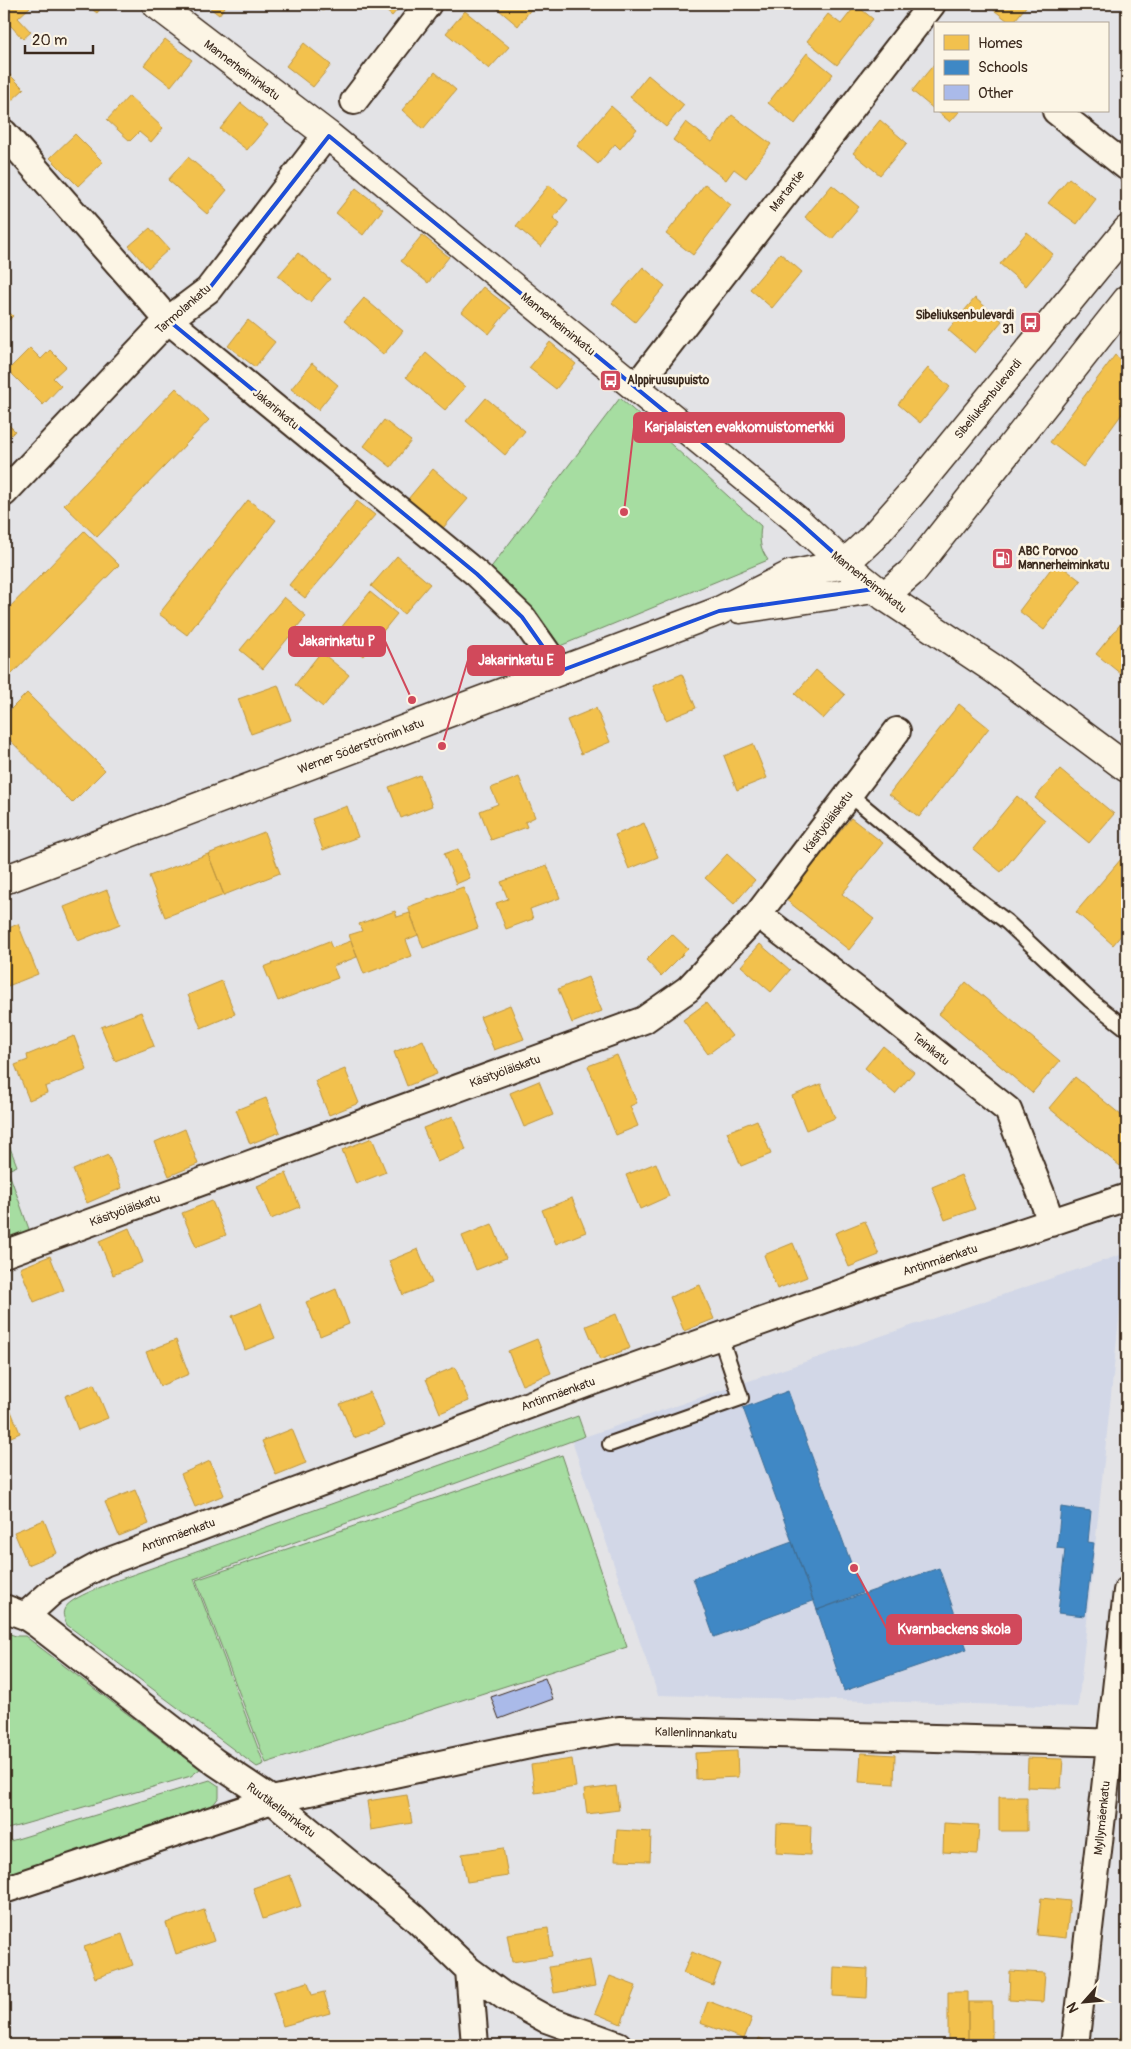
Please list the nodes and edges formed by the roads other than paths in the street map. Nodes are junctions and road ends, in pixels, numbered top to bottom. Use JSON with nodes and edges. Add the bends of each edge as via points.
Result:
{"nodes":[{"id":1,"x":156,"y":4,"type":"edge"},
{"id":2,"x":428,"y":4,"type":"edge"},
{"id":3,"x":931,"y":10,"type":"edge"},
{"id":4,"x":354,"y":101,"type":"dead end"},
{"id":5,"x":1057,"y":112,"type":"edge"},
{"id":6,"x":4,"y":132,"type":"edge"},
{"id":7,"x":329,"y":136,"type":"junction"},
{"id":8,"x":1127,"y":167,"type":"edge"},
{"id":9,"x":1127,"y":230,"type":"edge"},
{"id":10,"x":1127,"y":300,"type":"edge"},
{"id":11,"x":168,"y":320,"type":"junction"},
{"id":12,"x":642,"y":379,"type":"dead end"},
{"id":13,"x":4,"y":493,"type":"edge"},
{"id":14,"x":844,"y":564,"type":"junction"},
{"id":15,"x":879,"y":593,"type":"junction"},
{"id":16,"x":719,"y":612,"type":"junction"},
{"id":17,"x":560,"y":671,"type":"junction"},
{"id":18,"x":898,"y":731,"type":"dead end"},
{"id":19,"x":1127,"y":768,"type":"edge"},
{"id":20,"x":849,"y":794,"type":"junction"},
{"id":21,"x":4,"y":880,"type":"edge"},
{"id":22,"x":758,"y":914,"type":"junction"},
{"id":23,"x":1127,"y":1029,"type":"edge"},
{"id":24,"x":1127,"y":1197,"type":"edge"},
{"id":25,"x":1050,"y":1223,"type":"junction"},
{"id":26,"x":4,"y":1254,"type":"edge"},
{"id":27,"x":720,"y":1336,"type":"junction"},
{"id":28,"x":610,"y":1444,"type":"dead end"},
{"id":29,"x":1127,"y":1591,"type":"edge"},
{"id":30,"x":14,"y":1612,"type":"edge"},
{"id":31,"x":1118,"y":1743,"type":"edge"},
{"id":32,"x":272,"y":1800,"type":"junction"},
{"id":33,"x":4,"y":1890,"type":"edge"},
{"id":34,"x":469,"y":1970,"type":"junction"},
{"id":35,"x":475,"y":2045,"type":"edge"},
{"id":36,"x":618,"y":2045,"type":"edge"},
{"id":37,"x":1075,"y":2045,"type":"edge"}],
"edges":[{"from":1,"to":7,"type":"main road","name":"Mannerheiminkatu"},
{"from":2,"to":4,"type":"street"},
{"from":3,"to":12,"type":"street","name":"Martantie"},
{"from":5,"to":8,"type":"street"},
{"from":6,"to":11,"type":"street","name":"Jakarinkatu"},
{"from":7,"to":11,"type":"street","name":"Tarmolankatu","via":[[208,290]]},
{"from":7,"to":14,"type":"main road","name":"Mannerheiminkatu","via":[[790,514]]},
{"from":9,"to":14,"type":"main road","name":"Sibeliuksenbulevardi","via":[[911,494]]},
{"from":10,"to":15,"type":"main road","via":[[913,571]]},
{"from":11,"to":13,"type":"street","name":"Tarmolankatu"},
{"from":11,"to":17,"type":"street","name":"Jakarinkatu","via":[[477,574],[522,617]]},
{"from":14,"to":15,"type":"main road","name":"Mannerheiminkatu"},
{"from":14,"to":16,"type":"main road","name":"Werner Söderströmin katu","via":[[790,575]]},
{"from":15,"to":16,"type":"main road","name":"Werner Söderströmin katu"},
{"from":15,"to":19,"type":"main road","name":"Mannerheiminkatu","via":[[994,669]]},
{"from":16,"to":17,"type":"main road","name":"Werner Söderströmin katu"},
{"from":17,"to":21,"type":"main road","name":"Werner Söderströmin katu"},
{"from":18,"to":20,"type":"street","name":"Käsityöläiskatu"},
{"from":20,"to":22,"type":"street","name":"Käsityöläiskatu"},
{"from":20,"to":23,"type":"lane","via":[[1007,922],[1090,1000]]},
{"from":22,"to":25,"type":"street","name":"Teinikatu","via":[[1008,1110]]},
{"from":22,"to":26,"type":"street","name":"Käsityöläiskatu","via":[[688,989],[644,1020]]},
{"from":24,"to":25,"type":"street","name":"Antinmäenkatu"},
{"from":25,"to":27,"type":"street","name":"Antinmäenkatu"},
{"from":27,"to":28,"type":"lane","via":[[741,1398]]},
{"from":27,"to":30,"type":"street","name":"Antinmäenkatu","via":[[104,1563]]},
{"from":29,"to":31,"type":"street","name":"Myllymäenkatu"},
{"from":30,"to":32,"type":"street","name":"Ruutikellarinkatu","via":[[37,1624],[215,1762]]},
{"from":31,"to":32,"type":"street","name":"Kallenlinnankatu","via":[[620,1730],[539,1743]]},
{"from":31,"to":37,"type":"street","name":"Myllymäenkatu","via":[[1101,1834]]},
{"from":32,"to":33,"type":"street","name":"Kallenlinnankatu"},
{"from":32,"to":34,"type":"street","name":"Ruutikellarinkatu","via":[[414,1917]]},
{"from":34,"to":35,"type":"street"},
{"from":34,"to":36,"type":"street","name":"Ruutikellarinkatu","via":[[504,1996],[546,2019]]}]}
